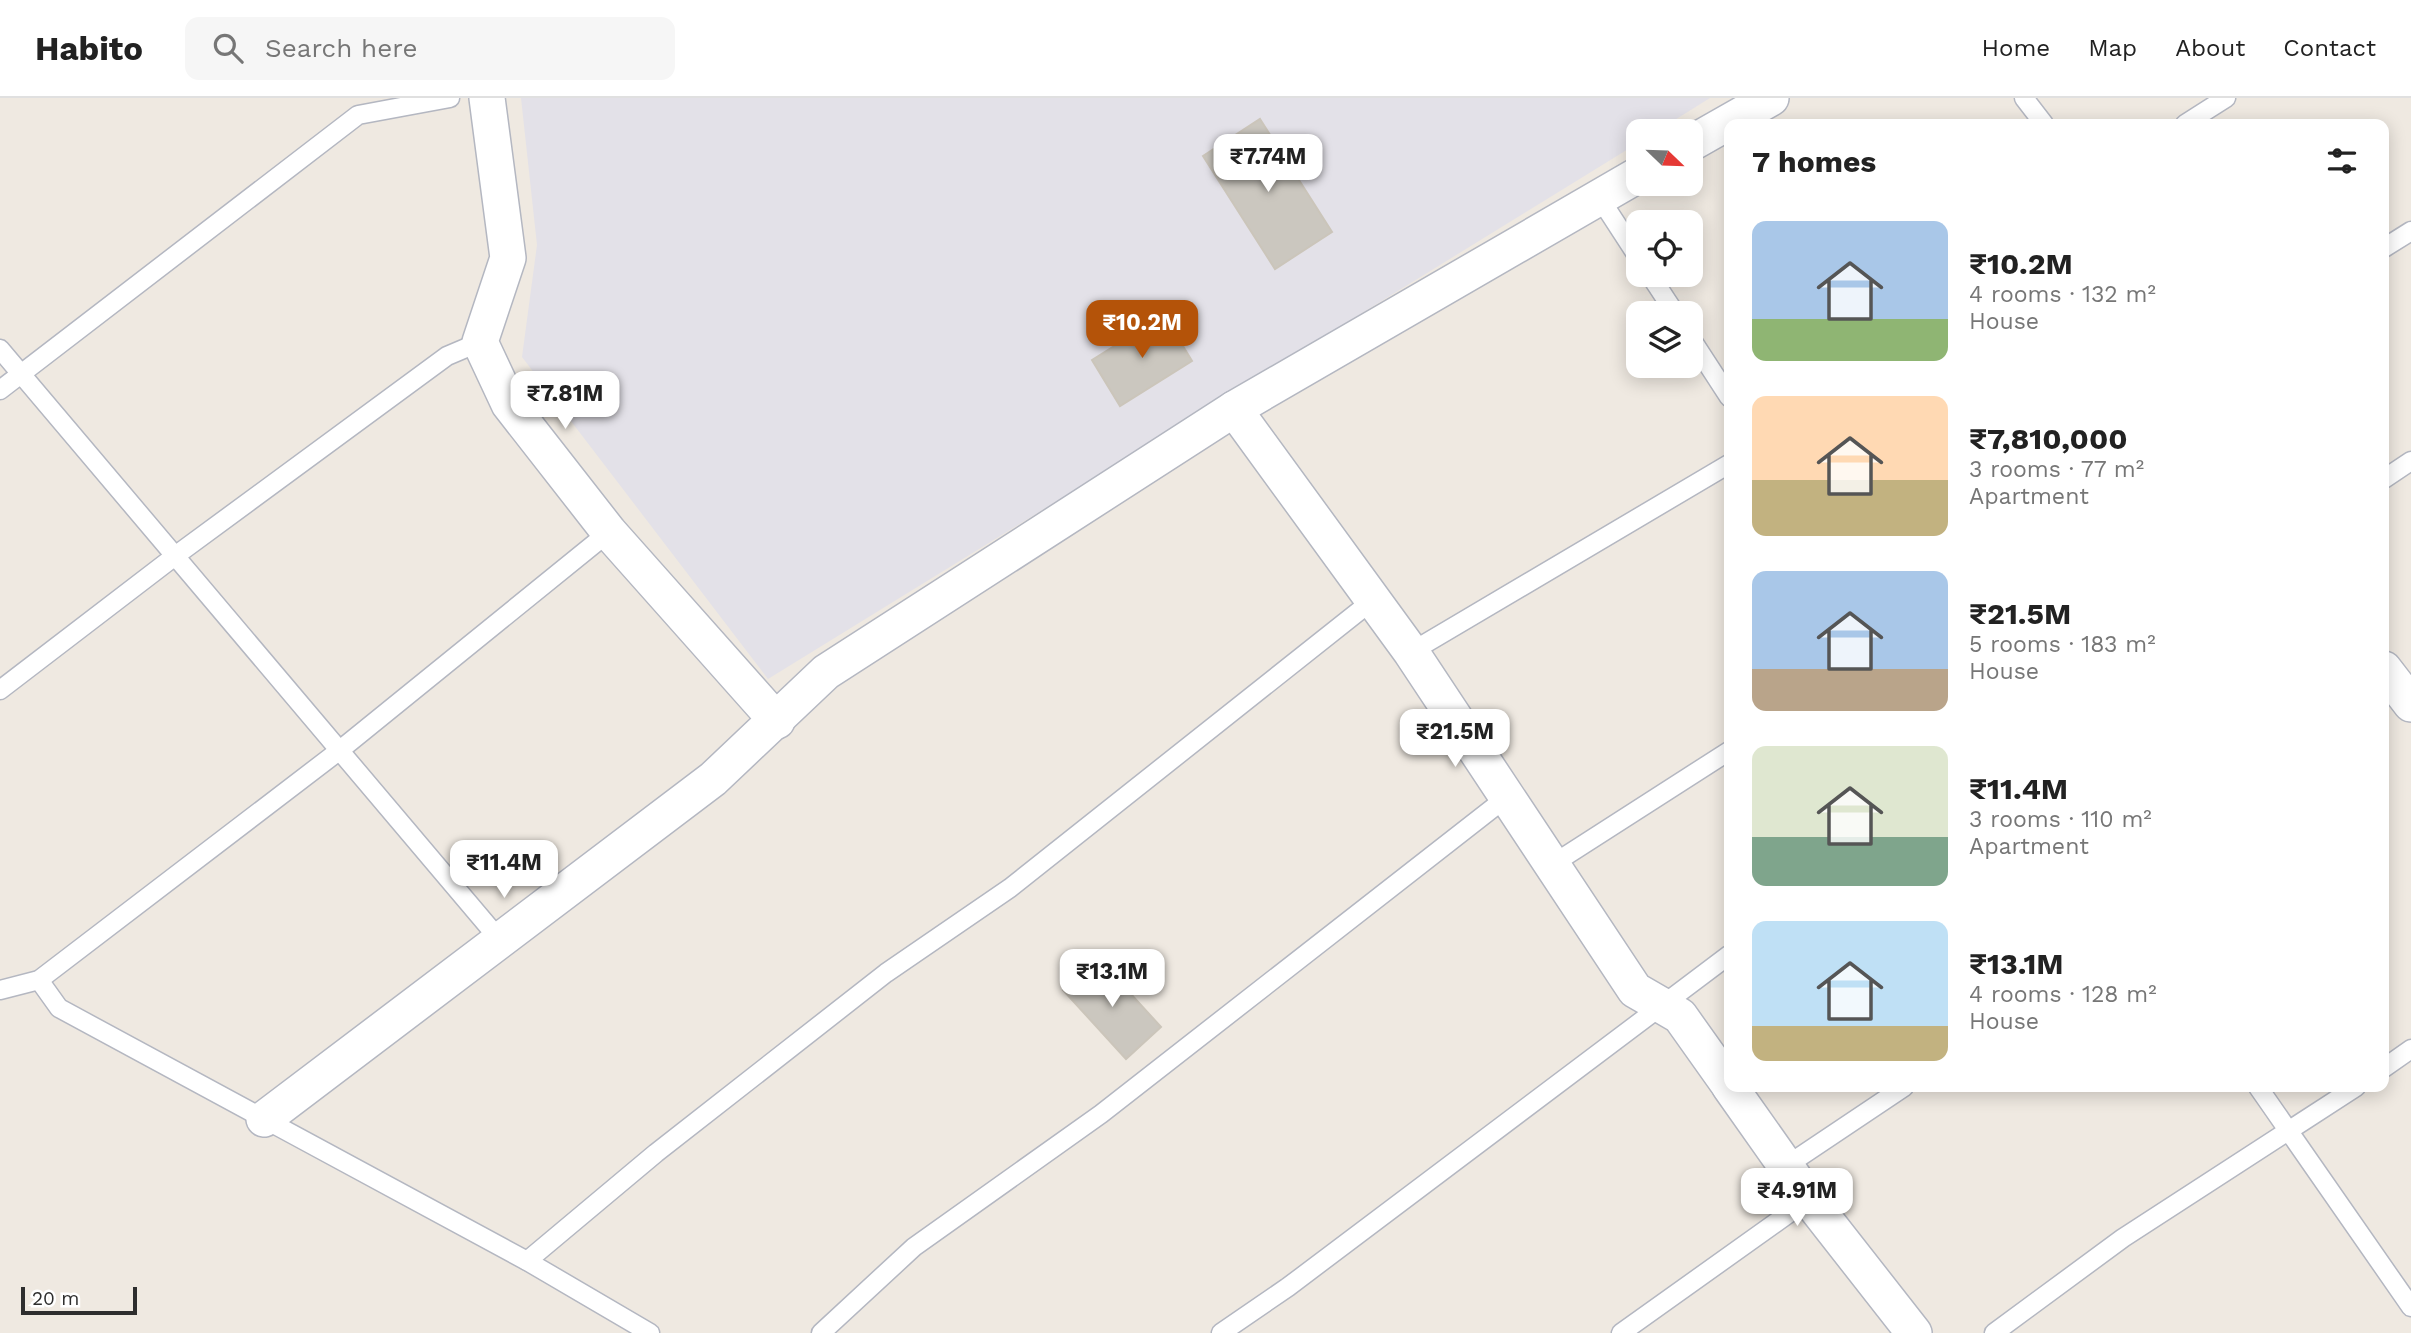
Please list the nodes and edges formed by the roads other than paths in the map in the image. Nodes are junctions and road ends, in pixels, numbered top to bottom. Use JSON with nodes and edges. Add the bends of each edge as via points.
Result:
{"nodes":[{"id":1,"x":450,"y":98,"type":"edge"},
{"id":2,"x":486,"y":98,"type":"edge"},
{"id":3,"x":1771,"y":98,"type":"edge"},
{"id":4,"x":2024,"y":98,"type":"edge"},
{"id":5,"x":2226,"y":98,"type":"edge"},
{"id":6,"x":1734,"y":119,"type":"edge"},
{"id":7,"x":2040,"y":119,"type":"edge"},
{"id":8,"x":2193,"y":119,"type":"edge"},
{"id":9,"x":1724,"y":125,"type":"edge"},
{"id":10,"x":1703,"y":137,"type":"edge"},
{"id":11,"x":1626,"y":182,"type":"edge"},
{"id":12,"x":1599,"y":197,"type":"junction"},
{"id":13,"x":2411,"y":231,"type":"edge"},
{"id":14,"x":1626,"y":239,"type":"edge"},
{"id":15,"x":2389,"y":245,"type":"edge"},
{"id":16,"x":480,"y":342,"type":"junction"},
{"id":17,"x":0,"y":349,"type":"edge"},
{"id":18,"x":1703,"y":357,"type":"edge"},
{"id":19,"x":21,"y":375,"type":"junction"},
{"id":20,"x":1724,"y":389,"type":"edge"},
{"id":21,"x":0,"y":390,"type":"edge"},
{"id":22,"x":1234,"y":409,"type":"junction"},
{"id":23,"x":2411,"y":461,"type":"edge"},
{"id":24,"x":1724,"y":467,"type":"edge"},
{"id":25,"x":2389,"y":476,"type":"edge"},
{"id":26,"x":609,"y":532,"type":"junction"},
{"id":27,"x":175,"y":556,"type":"junction"},
{"id":28,"x":1373,"y":600,"type":"junction"},
{"id":29,"x":1411,"y":652,"type":"junction"},
{"id":30,"x":0,"y":690,"type":"edge"},
{"id":31,"x":777,"y":721,"type":"junction"},
{"id":32,"x":341,"y":750,"type":"junction"},
{"id":33,"x":1724,"y":754,"type":"edge"},
{"id":34,"x":1507,"y":797,"type":"junction"},
{"id":35,"x":1553,"y":864,"type":"junction"},
{"id":36,"x":499,"y":939,"type":"junction"},
{"id":37,"x":1724,"y":959,"type":"edge"},
{"id":38,"x":39,"y":980,"type":"junction"},
{"id":39,"x":0,"y":990,"type":"edge"},
{"id":40,"x":1659,"y":1005,"type":"junction"},
{"id":41,"x":2411,"y":1049,"type":"edge"},
{"id":42,"x":2389,"y":1064,"type":"edge"},
{"id":43,"x":1724,"y":1078,"type":"edge"},
{"id":44,"x":1734,"y":1092,"type":"edge"},
{"id":45,"x":1897,"y":1092,"type":"edge"},
{"id":46,"x":2262,"y":1092,"type":"edge"},
{"id":47,"x":2349,"y":1092,"type":"edge"},
{"id":48,"x":264,"y":1119,"type":"junction"},
{"id":49,"x":2291,"y":1131,"type":"junction"},
{"id":50,"x":1786,"y":1166,"type":"junction"},
{"id":51,"x":1810,"y":1199,"type":"junction"},
{"id":52,"x":527,"y":1261,"type":"junction"},
{"id":53,"x":2411,"y":1307,"type":"edge"},
{"id":54,"x":650,"y":1333,"type":"edge"},
{"id":55,"x":821,"y":1333,"type":"edge"},
{"id":56,"x":1221,"y":1333,"type":"edge"},
{"id":57,"x":1620,"y":1333,"type":"edge"},
{"id":58,"x":1914,"y":1333,"type":"edge"},
{"id":59,"x":1994,"y":1333,"type":"edge"}],
"edges":[{"from":1,"to":19,"type":"lane","via":[[358,115]]},
{"from":2,"to":16,"type":"street","via":[[508,258]]},
{"from":3,"to":6,"type":"street"},
{"from":4,"to":7,"type":"lane"},
{"from":5,"to":8,"type":"lane"},
{"from":9,"to":10,"type":"street"},
{"from":11,"to":12,"type":"street"},
{"from":12,"to":14,"type":"lane"},
{"from":12,"to":22,"type":"street"},
{"from":13,"to":15,"type":"lane"},
{"from":16,"to":26,"type":"street","via":[[509,404]]},
{"from":16,"to":27,"type":"lane","via":[[447,356]]},
{"from":17,"to":19,"type":"lane"},
{"from":18,"to":20,"type":"lane"},
{"from":19,"to":21,"type":"lane"},
{"from":19,"to":27,"type":"lane"},
{"from":22,"to":28,"type":"street"},
{"from":22,"to":31,"type":"street","via":[[826,672]]},
{"from":23,"to":25,"type":"lane"},
{"from":24,"to":29,"type":"lane"},
{"from":26,"to":31,"type":"street"},
{"from":26,"to":32,"type":"lane"},
{"from":27,"to":30,"type":"lane"},
{"from":27,"to":32,"type":"lane"},
{"from":28,"to":29,"type":"street"},
{"from":28,"to":52,"type":"lane","via":[[1010,888],[886,973],[656,1153]]},
{"from":29,"to":34,"type":"street"},
{"from":31,"to":36,"type":"street","via":[[713,779]]},
{"from":32,"to":36,"type":"lane"},
{"from":32,"to":38,"type":"lane"},
{"from":33,"to":35,"type":"lane"},
{"from":34,"to":35,"type":"street"},
{"from":34,"to":55,"type":"lane","via":[[1101,1114],[914,1247]]},
{"from":35,"to":40,"type":"street","via":[[1635,990]]},
{"from":36,"to":48,"type":"street"},
{"from":37,"to":40,"type":"lane"},
{"from":38,"to":39,"type":"lane"},
{"from":38,"to":48,"type":"lane","via":[[59,1008]]},
{"from":40,"to":43,"type":"street","via":[[1680,1016]]},
{"from":40,"to":56,"type":"lane"},
{"from":41,"to":42,"type":"lane"},
{"from":44,"to":50,"type":"street"},
{"from":45,"to":50,"type":"lane"},
{"from":46,"to":49,"type":"lane"},
{"from":47,"to":49,"type":"lane"},
{"from":48,"to":52,"type":"lane"},
{"from":49,"to":53,"type":"lane"},
{"from":49,"to":59,"type":"lane","via":[[2123,1238]]},
{"from":50,"to":51,"type":"street"},
{"from":51,"to":57,"type":"lane"},
{"from":51,"to":58,"type":"street"},
{"from":52,"to":54,"type":"lane"}]}
